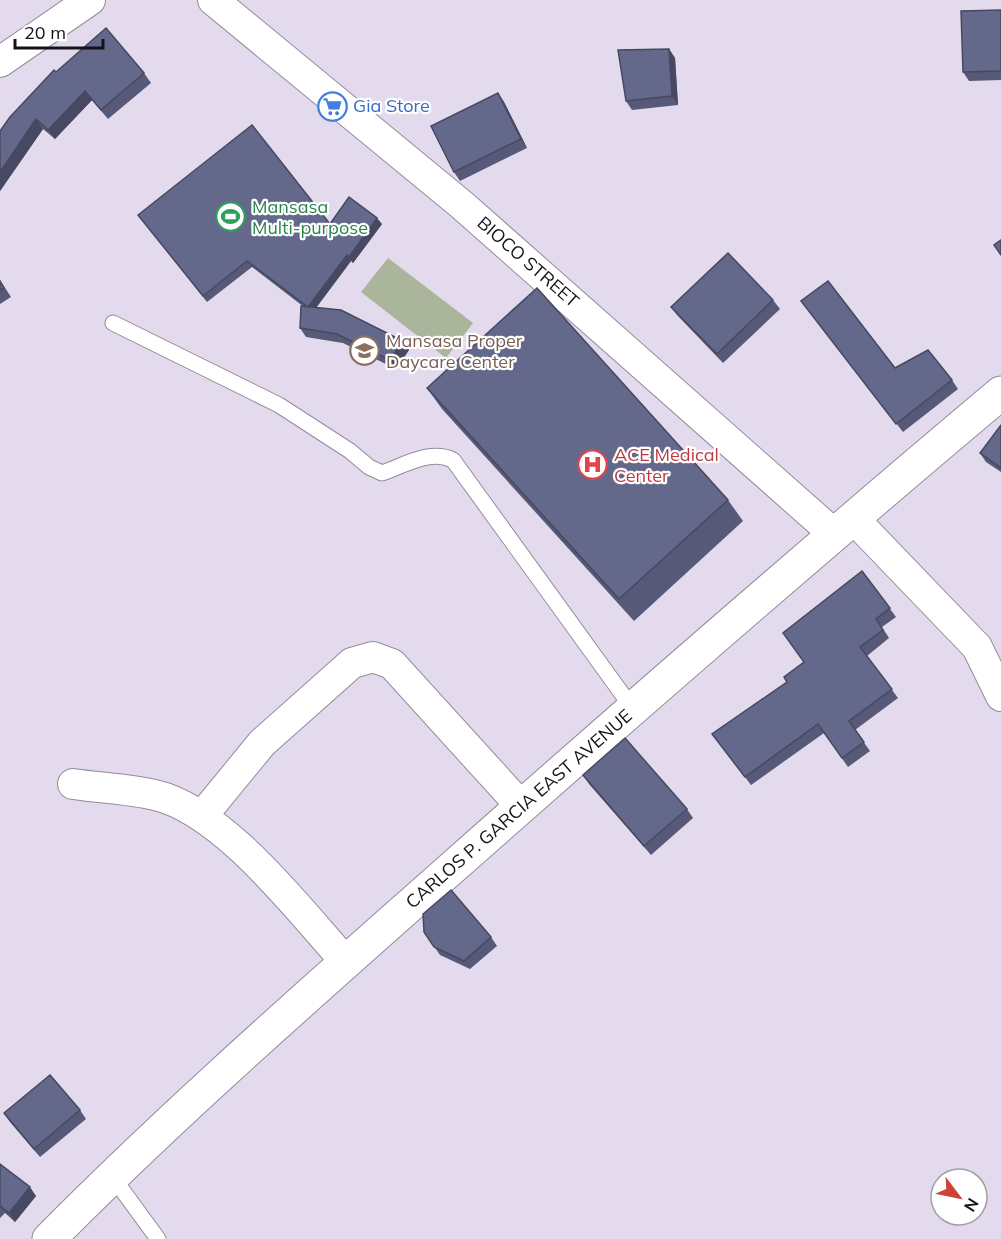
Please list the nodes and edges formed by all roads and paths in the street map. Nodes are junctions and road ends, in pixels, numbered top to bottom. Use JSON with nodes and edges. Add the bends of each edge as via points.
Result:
{"nodes":[{"id":1,"x":90,"y":0,"type":"edge"},
{"id":2,"x":213,"y":0,"type":"edge"},
{"id":3,"x":0,"y":62,"type":"edge"},
{"id":4,"x":113,"y":323,"type":"dead end"},
{"id":5,"x":1001,"y":393,"type":"edge"},
{"id":6,"x":844,"y":526,"type":"junction"},
{"id":7,"x":1001,"y":696,"type":"edge"},
{"id":8,"x":633,"y":708,"type":"junction"},
{"id":9,"x":73,"y":784,"type":"dead end"},
{"id":10,"x":521,"y":806,"type":"junction"},
{"id":11,"x":203,"y":815,"type":"junction"},
{"id":12,"x":346,"y":962,"type":"junction"},
{"id":13,"x":112,"y":1176,"type":"junction"},
{"id":14,"x":49,"y":1239,"type":"edge"},
{"id":15,"x":158,"y":1239,"type":"edge"}],
"edges":[{"from":1,"to":3,"type":"street"},
{"from":2,"to":6,"type":"street","name":"BIOCO STREET"},
{"from":4,"to":8,"type":"lane","via":[[279,405],[382,473],[428,456],[442,454],[453,460]]},
{"from":5,"to":6,"type":"main road","name":"CARLOS P. GARCIA EAST AVENUE"},
{"from":6,"to":7,"type":"street","name":"BIOCO STREET","via":[[977,647]]},
{"from":6,"to":8,"type":"main road","name":"CARLOS P. GARCIA EAST AVENUE"},
{"from":8,"to":10,"type":"main road","name":"CARLOS P. GARCIA EAST AVENUE"},
{"from":9,"to":11,"type":"street","via":[[157,795]]},
{"from":10,"to":11,"type":"street","via":[[392,664],[373,657],[352,663],[262,743]]},
{"from":10,"to":12,"type":"main road","name":"CARLOS P. GARCIA EAST AVENUE"},
{"from":11,"to":12,"type":"street","via":[[241,847]]},
{"from":12,"to":13,"type":"main road","name":"CARLOS P. GARCIA EAST AVENUE"},
{"from":13,"to":14,"type":"main road","name":"CARLOS P. GARCIA EAST AVENUE"},
{"from":13,"to":15,"type":"lane"}]}
